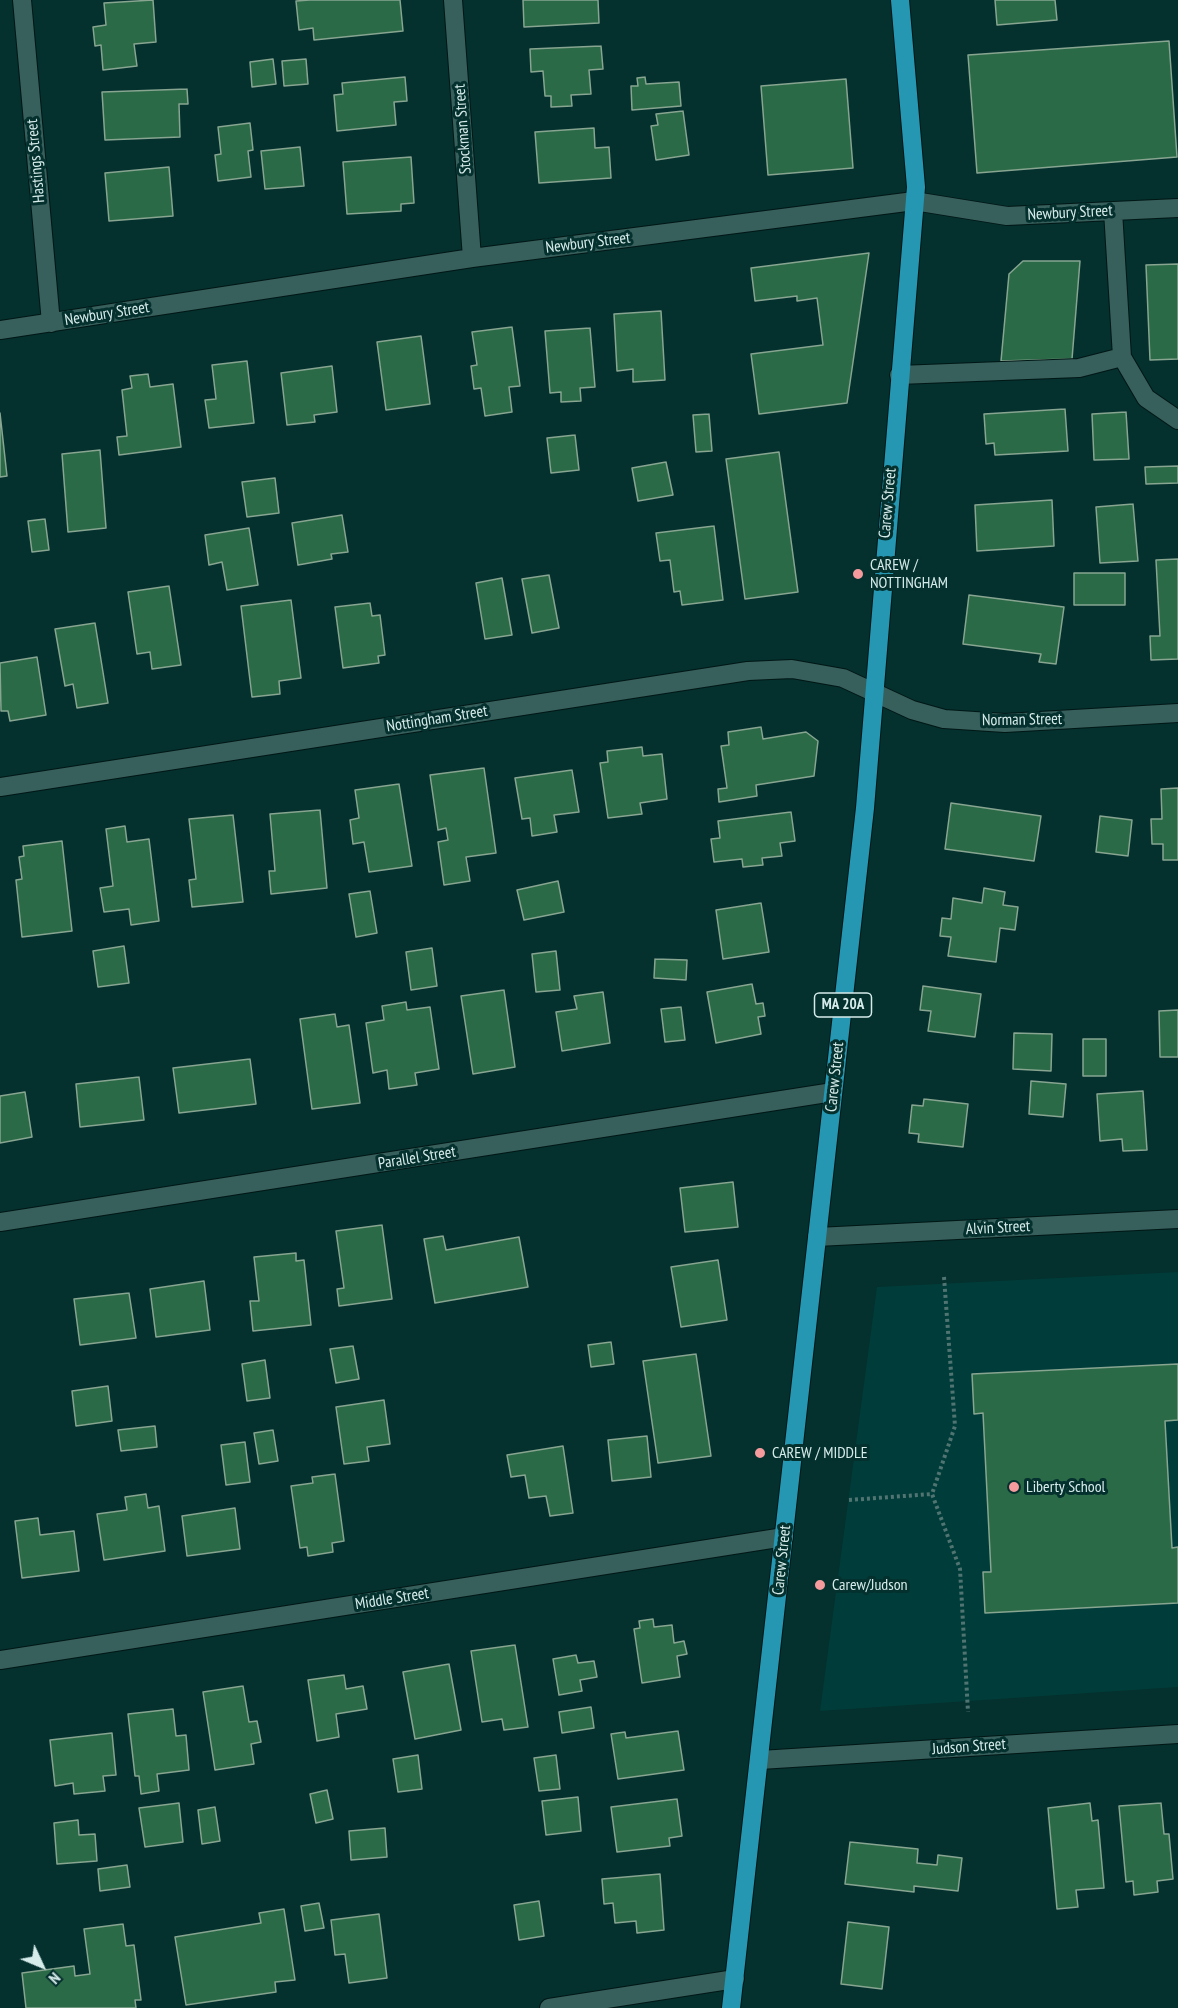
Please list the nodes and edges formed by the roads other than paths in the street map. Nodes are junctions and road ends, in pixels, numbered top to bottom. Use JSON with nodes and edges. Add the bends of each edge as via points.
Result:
{"nodes":[{"id":1,"x":22,"y":0,"type":"edge"},
{"id":2,"x":453,"y":0,"type":"edge"},
{"id":3,"x":900,"y":0,"type":"edge"},
{"id":4,"x":914,"y":201,"type":"junction"},
{"id":5,"x":1178,"y":208,"type":"edge"},
{"id":6,"x":1113,"y":211,"type":"junction"},
{"id":7,"x":472,"y":258,"type":"junction"},
{"id":8,"x":51,"y":323,"type":"junction"},
{"id":9,"x":0,"y":330,"type":"edge"},
{"id":10,"x":1122,"y":357,"type":"junction"},
{"id":11,"x":899,"y":375,"type":"junction"},
{"id":12,"x":1178,"y":420,"type":"edge"},
{"id":13,"x":872,"y":691,"type":"junction"},
{"id":14,"x":1178,"y":713,"type":"edge"},
{"id":15,"x":0,"y":787,"type":"edge"},
{"id":16,"x":833,"y":1092,"type":"junction"},
{"id":17,"x":1178,"y":1219,"type":"edge"},
{"id":18,"x":0,"y":1222,"type":"edge"},
{"id":19,"x":817,"y":1237,"type":"junction"},
{"id":20,"x":784,"y":1537,"type":"junction"},
{"id":21,"x":0,"y":1660,"type":"edge"},
{"id":22,"x":1178,"y":1734,"type":"edge"},
{"id":23,"x":760,"y":1761,"type":"junction"},
{"id":24,"x":735,"y":1979,"type":"junction"},
{"id":25,"x":549,"y":2008,"type":"edge"},
{"id":26,"x":731,"y":2008,"type":"edge"}],
"edges":[{"from":1,"to":8,"type":"street","name":"Hastings Street"},
{"from":2,"to":7,"type":"street","name":"Stockman Street"},
{"from":3,"to":4,"type":"main road","name":"Carew Street","number":"MA 20A"},
{"from":4,"to":6,"type":"street","name":"Newbury Street","via":[[1006,216]]},
{"from":4,"to":7,"type":"street","name":"Newbury Street"},
{"from":4,"to":11,"type":"main road","name":"Carew Street","number":"MA 20A"},
{"from":5,"to":6,"type":"street","name":"Newbury Street"},
{"from":6,"to":10,"type":"street"},
{"from":7,"to":8,"type":"street","name":"Newbury Street"},
{"from":8,"to":9,"type":"street","name":"Newbury Street"},
{"from":10,"to":11,"type":"street","via":[[1079,368]]},
{"from":10,"to":12,"type":"street","via":[[1146,398]]},
{"from":11,"to":13,"type":"main road","name":"Carew Street","number":"MA 20A"},
{"from":13,"to":14,"type":"street","name":"Norman Street","via":[[912,710],[944,719],[1005,723]]},
{"from":13,"to":15,"type":"street","name":"Nottingham Street","via":[[843,678],[792,669],[748,671]]},
{"from":13,"to":16,"type":"main road","name":"Carew Street","number":"MA 20A","via":[[865,808]]},
{"from":16,"to":18,"type":"street","name":"Parallel Street"},
{"from":16,"to":19,"type":"main road","name":"Carew Street","number":"MA 20A"},
{"from":17,"to":19,"type":"street","name":"Alvin Street"},
{"from":19,"to":20,"type":"main road","name":"Carew Street","number":"MA 20A"},
{"from":20,"to":21,"type":"street","name":"Middle Street"},
{"from":20,"to":23,"type":"main road","name":"Carew Street","number":"MA 20A"},
{"from":22,"to":23,"type":"street","name":"Judson Street"},
{"from":23,"to":24,"type":"main road","name":"Carew Street","number":"MA 20A"},
{"from":24,"to":25,"type":"street"},
{"from":24,"to":26,"type":"main road","name":"Carew Street","number":"MA 20A"}]}
